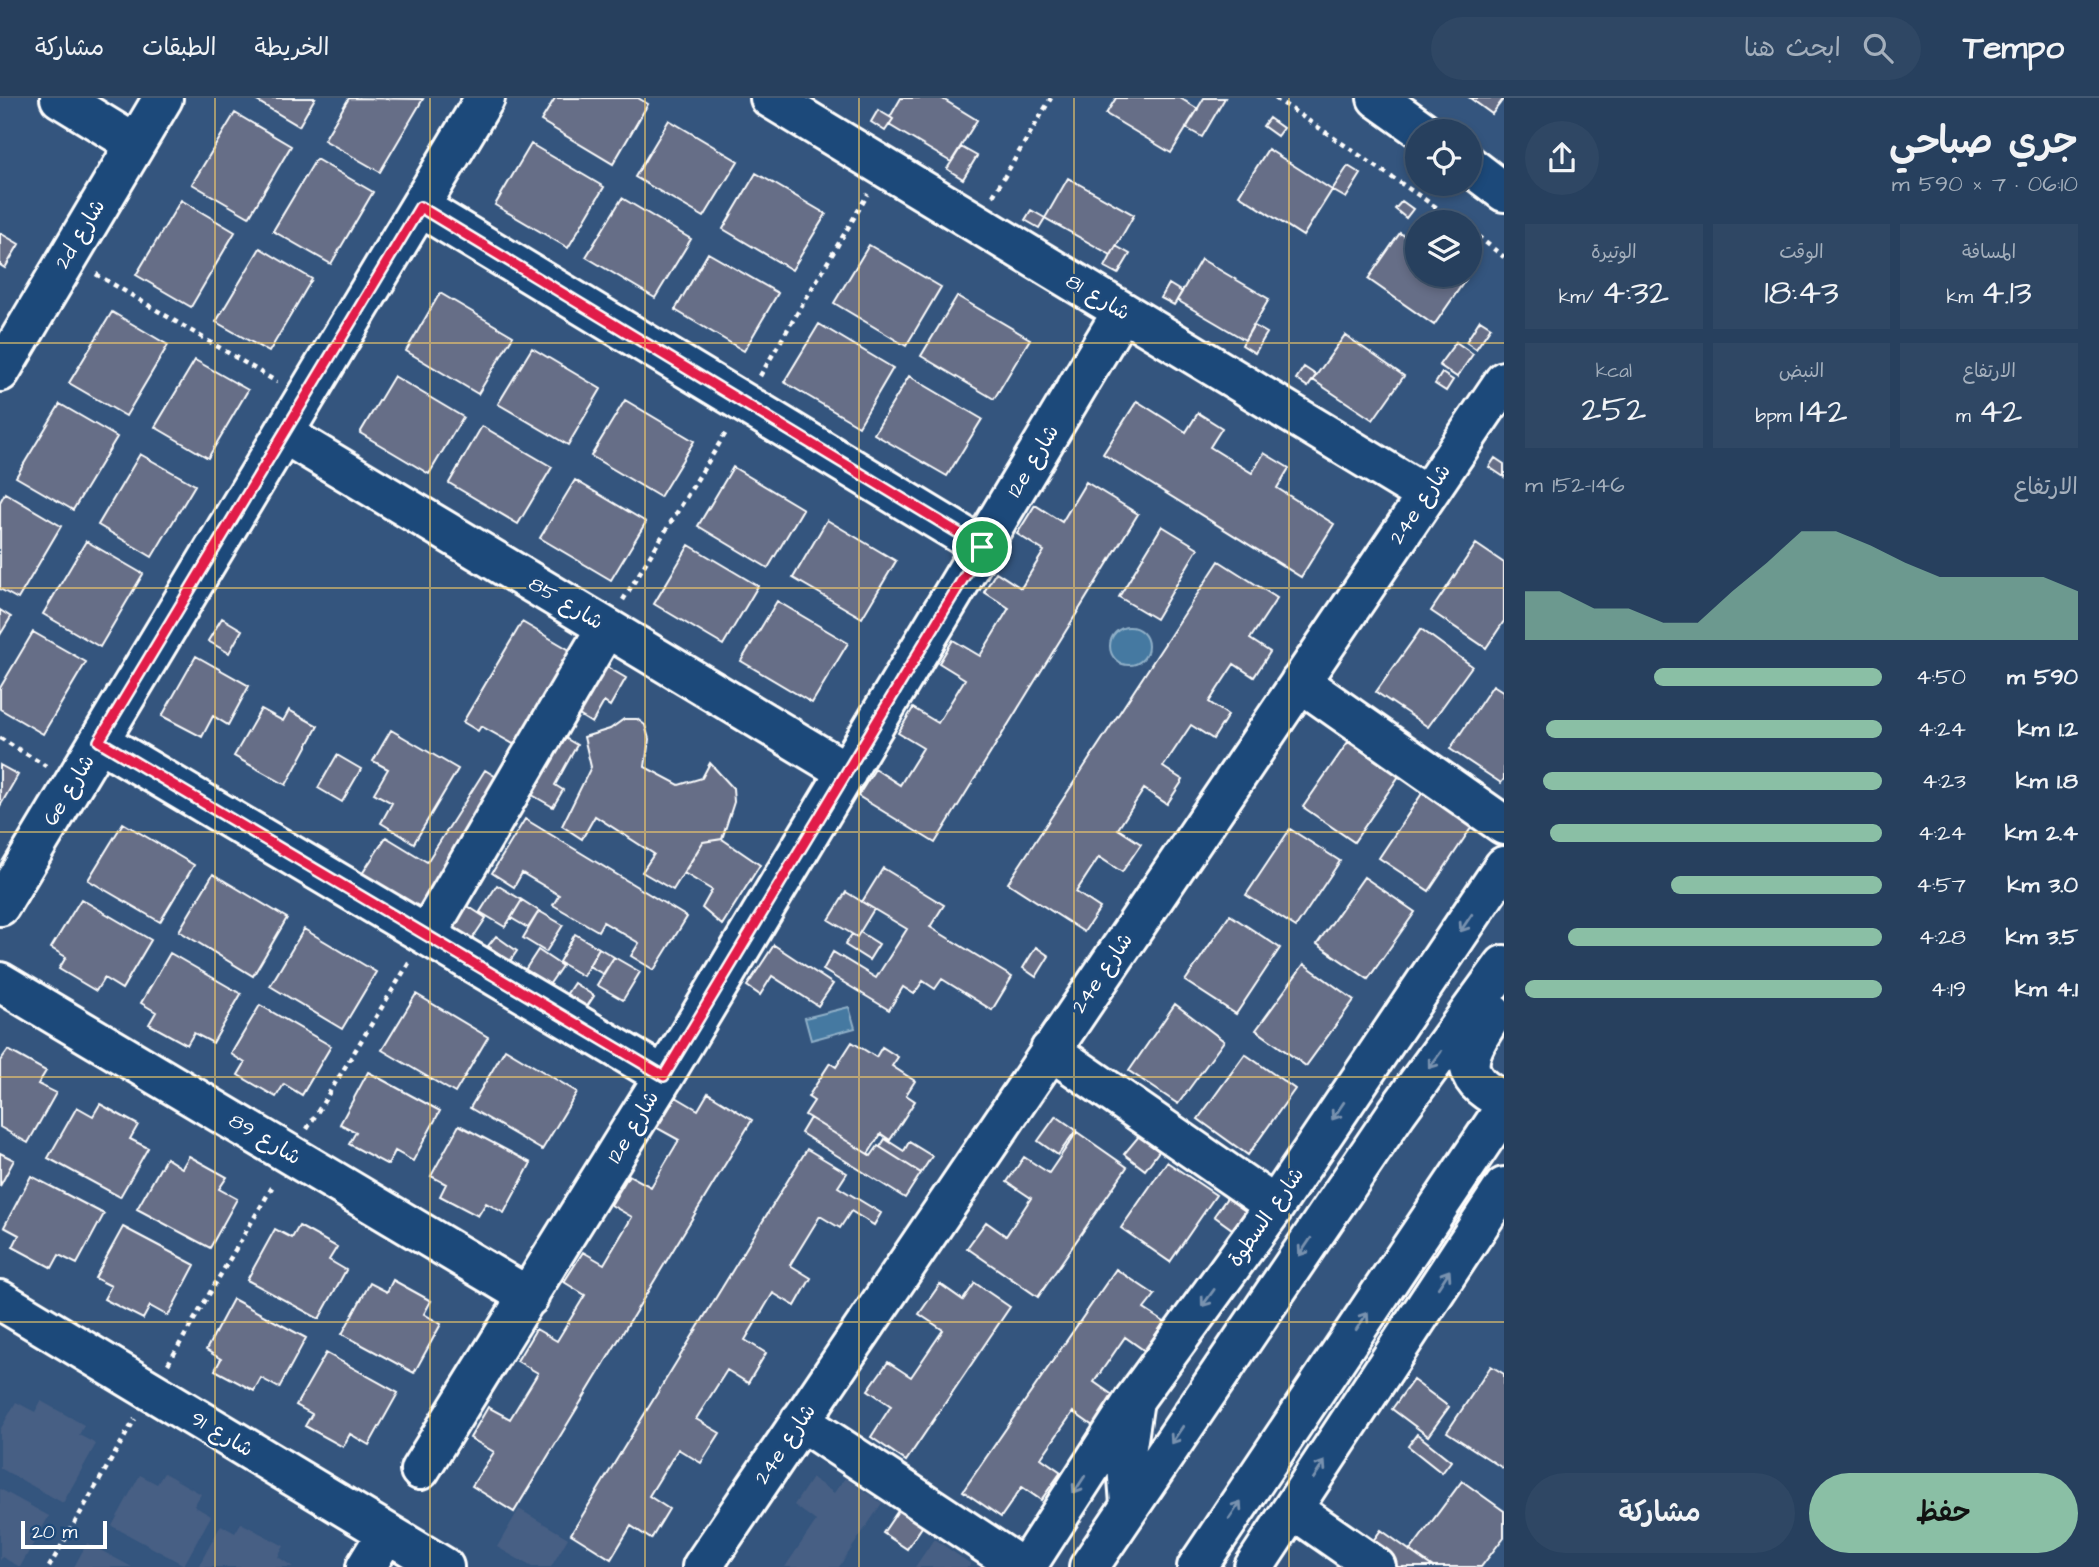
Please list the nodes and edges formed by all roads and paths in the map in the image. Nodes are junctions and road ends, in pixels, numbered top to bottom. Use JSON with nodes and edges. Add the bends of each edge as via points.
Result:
{"nodes":[{"id":1,"x":60,"y":98,"type":"edge"},
{"id":2,"x":163,"y":98,"type":"edge"},
{"id":3,"x":485,"y":98,"type":"edge"},
{"id":4,"x":770,"y":98,"type":"edge"},
{"id":5,"x":1051,"y":98,"type":"edge"},
{"id":6,"x":1275,"y":98,"type":"edge"},
{"id":7,"x":1377,"y":98,"type":"edge"},
{"id":8,"x":1406,"y":119,"type":"edge"},
{"id":9,"x":135,"y":144,"type":"junction"},
{"id":10,"x":1482,"y":175,"type":"edge"},
{"id":11,"x":1504,"y":192,"type":"edge"},
{"id":12,"x":420,"y":207,"type":"junction"},
{"id":13,"x":1440,"y":210,"type":"edge"},
{"id":14,"x":976,"y":224,"type":"junction"},
{"id":15,"x":1482,"y":240,"type":"edge"},
{"id":16,"x":67,"y":256,"type":"junction"},
{"id":17,"x":1504,"y":257,"type":"edge"},
{"id":18,"x":1122,"y":312,"type":"junction"},
{"id":19,"x":0,"y":372,"type":"edge"},
{"id":20,"x":1504,"y":382,"type":"edge"},
{"id":21,"x":305,"y":399,"type":"junction"},
{"id":22,"x":284,"y":434,"type":"junction"},
{"id":23,"x":1426,"y":495,"type":"junction"},
{"id":24,"x":982,"y":547,"type":"junction"},
{"id":25,"x":606,"y":628,"type":"junction"},
{"id":26,"x":1300,"y":682,"type":"junction"},
{"id":27,"x":0,"y":738,"type":"edge"},
{"id":28,"x":99,"y":741,"type":"junction"},
{"id":29,"x":847,"y":772,"type":"junction"},
{"id":30,"x":74,"y":783,"type":"junction"},
{"id":31,"x":1504,"y":825,"type":"edge"},
{"id":32,"x":1504,"y":866,"type":"edge"},
{"id":33,"x":0,"y":906,"type":"edge"},
{"id":34,"x":427,"y":934,"type":"junction"},
{"id":35,"x":1504,"y":965,"type":"edge"},
{"id":36,"x":0,"y":982,"type":"edge"},
{"id":37,"x":1504,"y":998,"type":"edge"},
{"id":38,"x":1050,"y":1050,"type":"junction"},
{"id":39,"x":664,"y":1076,"type":"junction"},
{"id":40,"x":1504,"y":1101,"type":"edge"},
{"id":41,"x":1504,"y":1110,"type":"edge"},
{"id":42,"x":291,"y":1155,"type":"junction"},
{"id":43,"x":1504,"y":1187,"type":"edge"},
{"id":44,"x":1275,"y":1206,"type":"junction"},
{"id":45,"x":529,"y":1297,"type":"junction"},
{"id":46,"x":0,"y":1300,"type":"edge"},
{"id":47,"x":152,"y":1391,"type":"junction"},
{"id":48,"x":1134,"y":1400,"type":"junction"},
{"id":49,"x":800,"y":1421,"type":"junction"},
{"id":50,"x":420,"y":1470,"type":"dead end"},
{"id":51,"x":1130,"y":1504,"type":"junction"},
{"id":52,"x":1293,"y":1510,"type":"junction"},
{"id":53,"x":386,"y":1534,"type":"junction"},
{"id":54,"x":50,"y":1567,"type":"edge"},
{"id":55,"x":366,"y":1567,"type":"edge"},
{"id":56,"x":444,"y":1567,"type":"edge"},
{"id":57,"x":702,"y":1567,"type":"edge"},
{"id":58,"x":1023,"y":1567,"type":"edge"},
{"id":59,"x":1088,"y":1567,"type":"edge"},
{"id":60,"x":1197,"y":1567,"type":"edge"},
{"id":61,"x":1254,"y":1567,"type":"edge"},
{"id":62,"x":1377,"y":1567,"type":"edge"}],
"edges":[{"from":1,"to":9,"type":"street"},
{"from":2,"to":9,"type":"street","name":"2d شارع"},
{"from":3,"to":12,"type":"street","name":"6e شارع"},
{"from":4,"to":14,"type":"street","name":"شارع 81"},
{"from":5,"to":14,"type":"path"},
{"from":6,"to":13,"type":"path"},
{"from":7,"to":8,"type":"street"},
{"from":9,"to":16,"type":"street","name":"2d شارع"},
{"from":10,"to":11,"type":"street"},
{"from":12,"to":21,"type":"street","name":"6e شارع"},
{"from":12,"to":24,"type":"street"},
{"from":14,"to":18,"type":"street","name":"شارع 81"},
{"from":15,"to":17,"type":"path"},
{"from":16,"to":19,"type":"street","name":"2d شارع"},
{"from":16,"to":21,"type":"path"},
{"from":18,"to":23,"type":"street","name":"شارع 81"},
{"from":18,"to":24,"type":"street","name":"12e شارع"},
{"from":20,"to":23,"type":"street","name":"24e شارع"},
{"from":21,"to":22,"type":"street","name":"6e شارع"},
{"from":22,"to":25,"type":"street","name":"شارع 85"},
{"from":22,"to":28,"type":"street","name":"6e شارع"},
{"from":23,"to":26,"type":"street","name":"24e شارع"},
{"from":24,"to":29,"type":"street","name":"12e شارع"},
{"from":25,"to":29,"type":"street","name":"شارع 85"},
{"from":25,"to":34,"type":"street"},
{"from":26,"to":31,"type":"street"},
{"from":26,"to":38,"type":"street","name":"24e شارع"},
{"from":27,"to":30,"type":"path"},
{"from":28,"to":30,"type":"street","name":"6e شارع"},
{"from":28,"to":34,"type":"street"},
{"from":29,"to":39,"type":"street","name":"12e شارع"},
{"from":30,"to":33,"type":"street","name":"6e شارع"},
{"from":32,"to":44,"type":"street","name":"شارع السطوة","one_way":true},
{"from":34,"to":39,"type":"street"},
{"from":34,"to":42,"type":"path"},
{"from":35,"to":51,"type":"street","one_way":true,"via":[[1397,1112]]},
{"from":36,"to":42,"type":"street","name":"شارع 89"},
{"from":37,"to":40,"type":"street","via":[[1476,1041],[1469,1062],[1483,1091]]},
{"from":38,"to":44,"type":"street"},
{"from":38,"to":49,"type":"street","name":"24e شارع"},
{"from":39,"to":45,"type":"street","name":"12e شارع"},
{"from":60,"to":41,"type":"street","one_way":true},
{"from":42,"to":45,"type":"street","name":"شارع 89"},
{"from":42,"to":47,"type":"path"},
{"from":52,"to":43,"type":"street","one_way":true},
{"from":44,"to":48,"type":"street","name":"شارع السطوة","one_way":true},
{"from":45,"to":50,"type":"street","name":"12e شارع"},
{"from":46,"to":47,"type":"street","name":"شارع 91"},
{"from":47,"to":53,"type":"street","name":"شارع 91"},
{"from":47,"to":54,"type":"path"},
{"from":48,"to":51,"type":"street","via":[[1126,1452]]},
{"from":48,"to":58,"type":"street","name":"شارع السطوة","one_way":true},
{"from":49,"to":57,"type":"street","name":"24e شارع"},
{"from":49,"to":58,"type":"street"},
{"from":51,"to":59,"type":"street"},
{"from":52,"to":61,"type":"street"},
{"from":52,"to":62,"type":"street"},
{"from":53,"to":55,"type":"street"},
{"from":53,"to":56,"type":"street","name":"شارع 91"}]}
